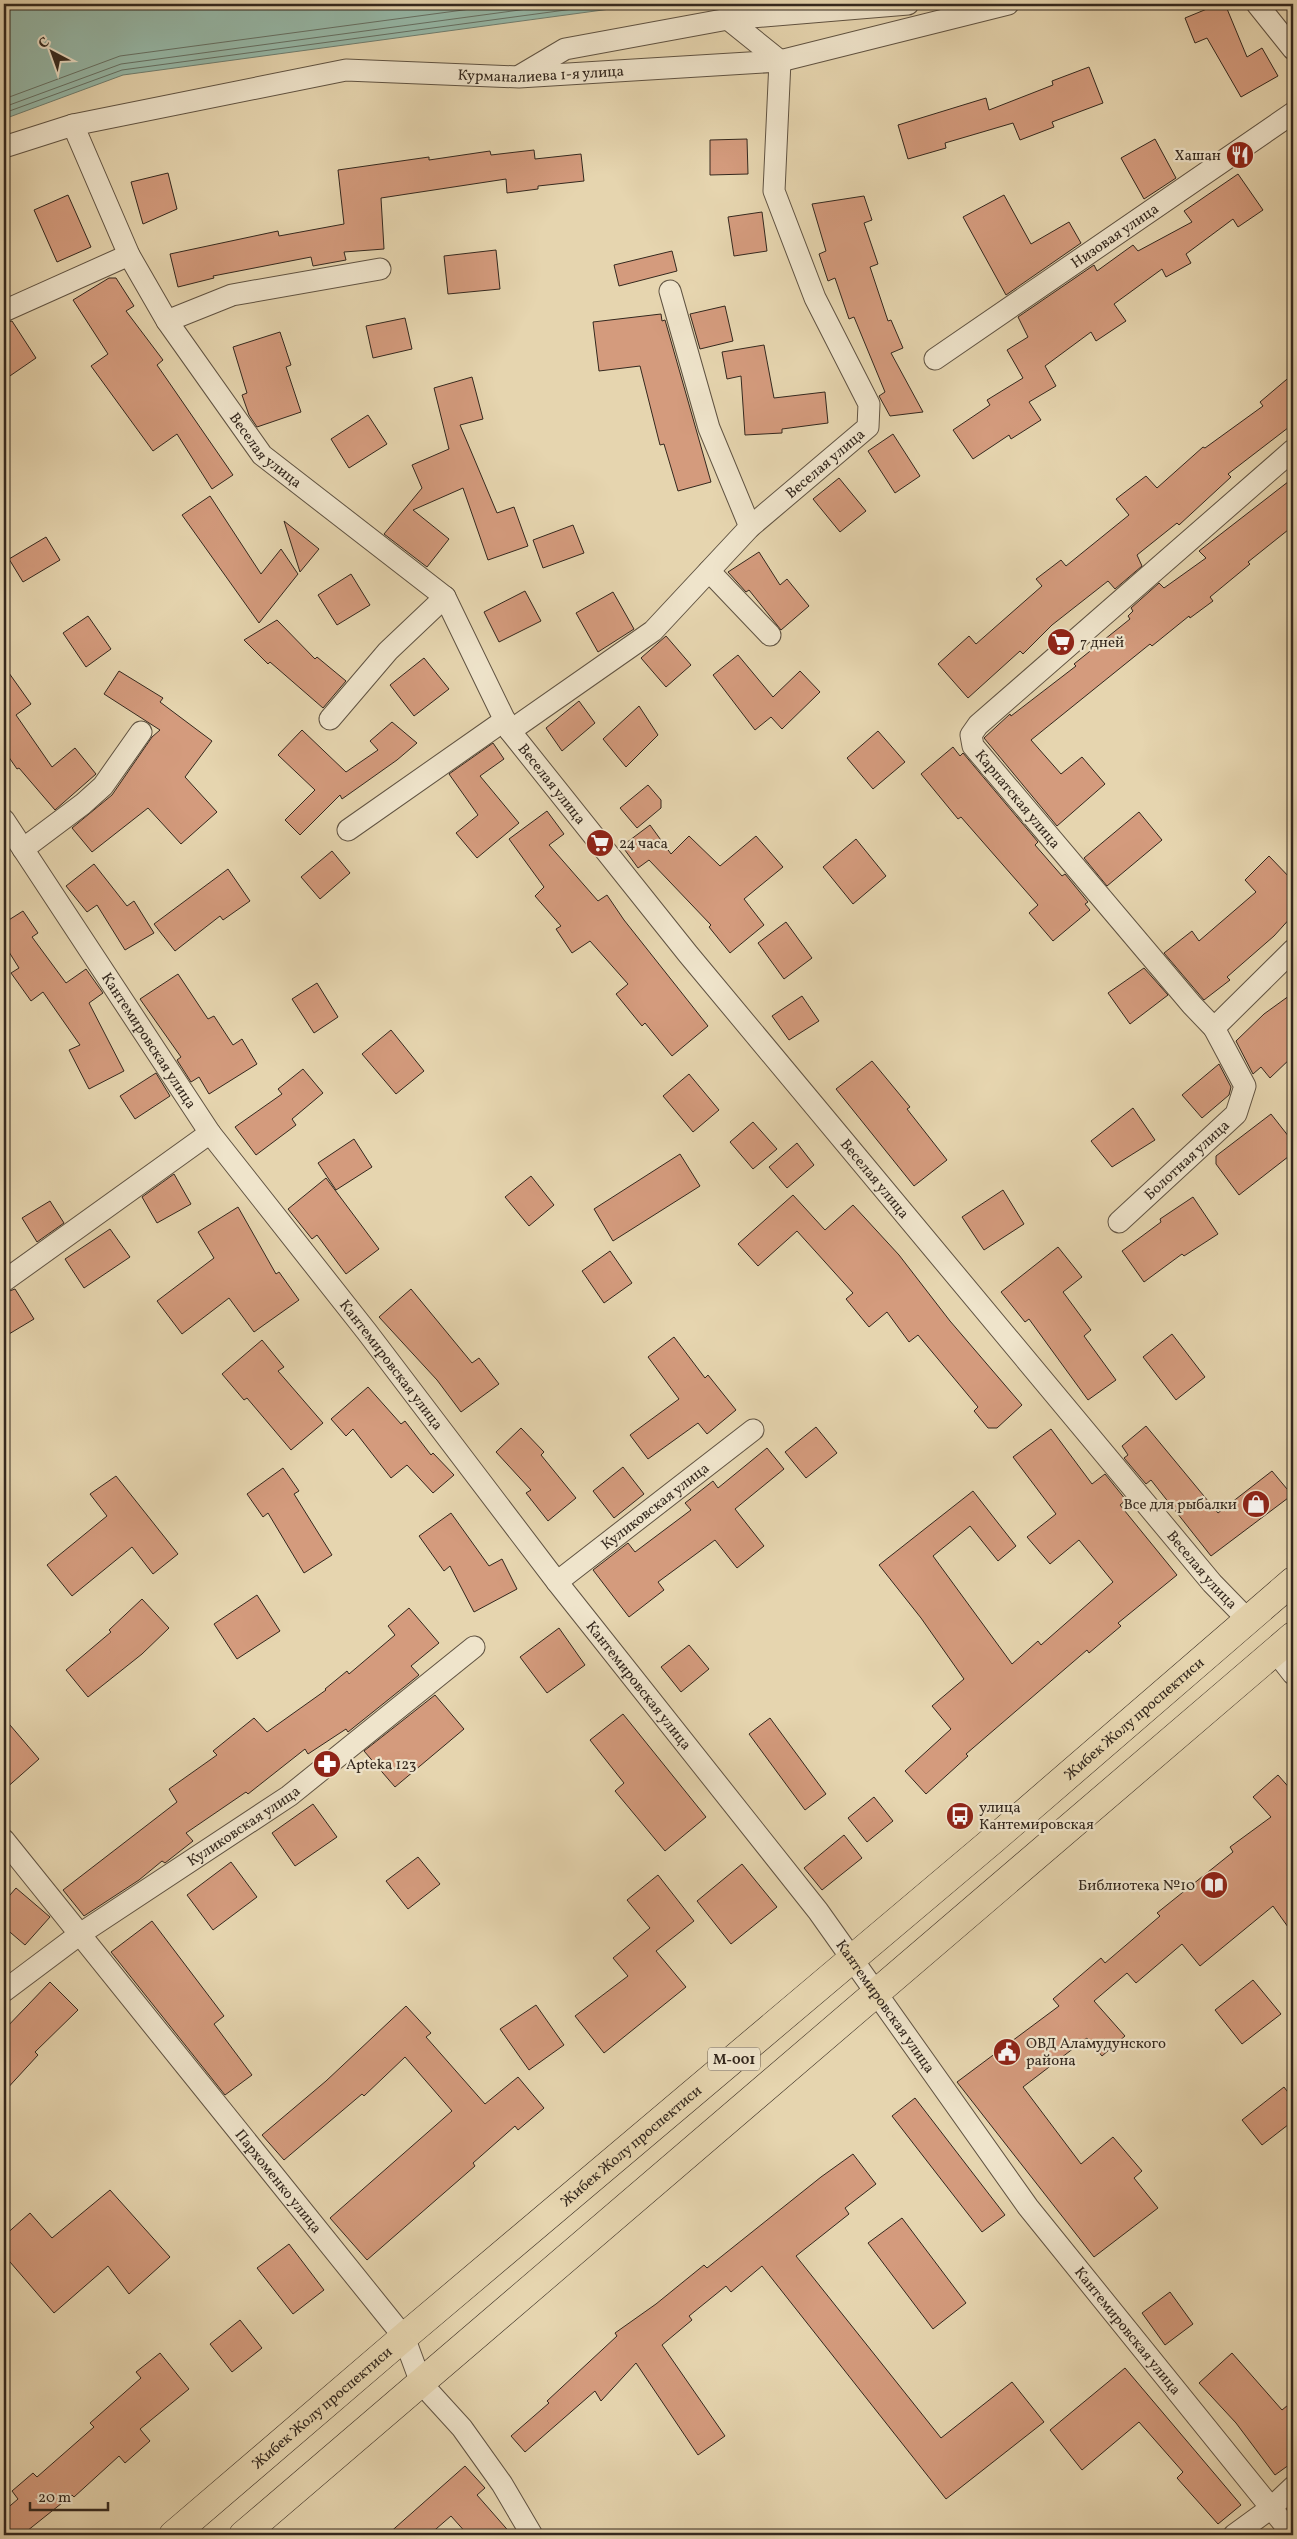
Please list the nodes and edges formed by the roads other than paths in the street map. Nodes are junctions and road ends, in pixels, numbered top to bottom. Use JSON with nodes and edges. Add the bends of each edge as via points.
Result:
{"nodes":[{"id":1,"x":908,"y":4,"type":"edge"},
{"id":2,"x":1008,"y":4,"type":"edge"},
{"id":3,"x":1257,"y":4,"type":"edge"},
{"id":4,"x":728,"y":18,"type":"junction"},
{"id":5,"x":1293,"y":49,"type":"edge"},
{"id":6,"x":780,"y":61,"type":"junction"},
{"id":7,"x":519,"y":77,"type":"junction"},
{"id":8,"x":1293,"y":113,"type":"edge"},
{"id":9,"x":73,"y":125,"type":"junction"},
{"id":10,"x":4,"y":147,"type":"edge"},
{"id":11,"x":129,"y":255,"type":"junction"},
{"id":12,"x":380,"y":269,"type":"dead end"},
{"id":13,"x":670,"y":291,"type":"dead end"},
{"id":14,"x":4,"y":311,"type":"edge"},
{"id":15,"x":167,"y":321,"type":"junction"},
{"id":16,"x":935,"y":359,"type":"dead end"},
{"id":17,"x":1293,"y":450,"type":"edge"},
{"id":18,"x":750,"y":527,"type":"junction"},
{"id":19,"x":709,"y":571,"type":"junction"},
{"id":20,"x":445,"y":598,"type":"junction"},
{"id":21,"x":770,"y":635,"type":"dead end"},
{"id":22,"x":330,"y":719,"type":"dead end"},
{"id":23,"x":508,"y":725,"type":"junction"},
{"id":24,"x":141,"y":732,"type":"dead end"},
{"id":25,"x":4,"y":820,"type":"edge"},
{"id":26,"x":348,"y":830,"type":"dead end"},
{"id":27,"x":23,"y":849,"type":"junction"},
{"id":28,"x":1293,"y":950,"type":"edge"},
{"id":29,"x":1214,"y":1028,"type":"junction"},
{"id":30,"x":210,"y":1133,"type":"junction"},
{"id":31,"x":1119,"y":1222,"type":"dead end"},
{"id":32,"x":4,"y":1281,"type":"edge"},
{"id":33,"x":753,"y":1430,"type":"dead end"},
{"id":34,"x":557,"y":1582,"type":"junction"},
{"id":35,"x":1293,"y":1582,"type":"edge"},
{"id":36,"x":1248,"y":1620,"type":"junction"},
{"id":37,"x":1284,"y":1643,"type":"edge"},
{"id":38,"x":474,"y":1647,"type":"dead end"},
{"id":39,"x":1293,"y":1674,"type":"edge"},
{"id":40,"x":4,"y":1840,"type":"edge"},
{"id":41,"x":80,"y":1934,"type":"junction"},
{"id":42,"x":852,"y":1958,"type":"junction"},
{"id":43,"x":4,"y":1991,"type":"edge"},
{"id":44,"x":876,"y":1994,"type":"junction"},
{"id":45,"x":404,"y":2337,"type":"junction"},
{"id":46,"x":421,"y":2383,"type":"junction"},
{"id":47,"x":1293,"y":2487,"type":"edge"},
{"id":48,"x":1271,"y":2508,"type":"junction"},
{"id":49,"x":174,"y":2535,"type":"edge"},
{"id":50,"x":243,"y":2535,"type":"edge"},
{"id":51,"x":532,"y":2535,"type":"edge"},
{"id":52,"x":1234,"y":2535,"type":"edge"},
{"id":53,"x":1293,"y":2535,"type":"edge"}],
"edges":[{"from":1,"to":4,"type":"street"},
{"from":2,"to":6,"type":"street","name":"Курманалиева 1-я улица"},
{"from":3,"to":5,"type":"street"},
{"from":4,"to":6,"type":"street"},
{"from":4,"to":7,"type":"street","via":[[565,49]]},
{"from":6,"to":7,"type":"street","name":"Курманалиева 1-я улица"},
{"from":6,"to":18,"type":"street","name":"Веселая улица","via":[[774,191],[814,298],[869,404],[868,427]]},
{"from":7,"to":9,"type":"street","name":"Курманалиева 1-я улица","via":[[346,70]]},
{"from":8,"to":16,"type":"street","name":"Низовая улица"},
{"from":9,"to":10,"type":"street","name":"Курманалиева 1-я улица"},
{"from":9,"to":11,"type":"street","name":"Веселая улица"},
{"from":11,"to":14,"type":"street"},
{"from":11,"to":15,"type":"street","name":"Веселая улица"},
{"from":12,"to":15,"type":"street","via":[[232,295]]},
{"from":13,"to":18,"type":"street","via":[[709,428]]},
{"from":15,"to":20,"type":"street","name":"Веселая улица","via":[[262,455]]},
{"from":17,"to":29,"type":"street","name":"Карпатская улица","via":[[978,725],[972,735],[973,746]]},
{"from":18,"to":19,"type":"street","name":"Веселая улица"},
{"from":19,"to":21,"type":"street"},
{"from":19,"to":23,"type":"street","name":"Веселая улица","via":[[653,631]]},
{"from":20,"to":22,"type":"street","via":[[388,651]]},
{"from":20,"to":23,"type":"street","name":"Веселая улица"},
{"from":23,"to":26,"type":"street"},
{"from":23,"to":36,"type":"street","name":"Веселая улица","via":[[688,954],[1206,1576]]},
{"from":24,"to":27,"type":"street","via":[[103,786]]},
{"from":25,"to":27,"type":"street","name":"Кантемировская улица"},
{"from":27,"to":30,"type":"street","name":"Кантемировская улица"},
{"from":28,"to":29,"type":"street"},
{"from":29,"to":31,"type":"street","name":"Болотная улица","via":[[1245,1086],[1236,1114]]},
{"from":30,"to":32,"type":"street"},
{"from":30,"to":34,"type":"street","name":"Кантемировская улица"},
{"from":33,"to":34,"type":"street","name":"Куликовская улица"},
{"from":34,"to":42,"type":"street","name":"Кантемировская улица"},
{"from":35,"to":36,"type":"main road","name":"Жибек Жолу проспектиси","number":"М-001"},
{"from":36,"to":42,"type":"main road","name":"Жибек Жолу проспектиси","number":"М-001"},
{"from":37,"to":39,"type":"street"},
{"from":37,"to":44,"type":"main road","number":"М-001"},
{"from":38,"to":41,"type":"street","name":"Куликовская улица","via":[[289,1796]]},
{"from":40,"to":41,"type":"street","name":"Пархоменко улица"},
{"from":41,"to":43,"type":"street","name":"Куликовская улица"},
{"from":41,"to":45,"type":"street","name":"Пархоменко улица"},
{"from":42,"to":44,"type":"street","name":"Кантемировская улица"},
{"from":42,"to":45,"type":"main road","name":"Жибек Жолу проспектиси","number":"М-001"},
{"from":44,"to":46,"type":"main road","number":"М-001"},
{"from":44,"to":48,"type":"street","name":"Кантемировская улица","via":[[1028,2207]]},
{"from":45,"to":46,"type":"street","name":"Пархоменко улица"},
{"from":45,"to":49,"type":"main road","name":"Жибек Жолу проспектиси","number":"М-001"},
{"from":46,"to":50,"type":"main road","number":"М-001"},
{"from":46,"to":51,"type":"street","name":"Пархоменко улица","via":[[462,2428],[502,2484]]},
{"from":47,"to":48,"type":"street"},
{"from":48,"to":52,"type":"street"},
{"from":48,"to":53,"type":"street","name":"Кантемировская улица"}]}
